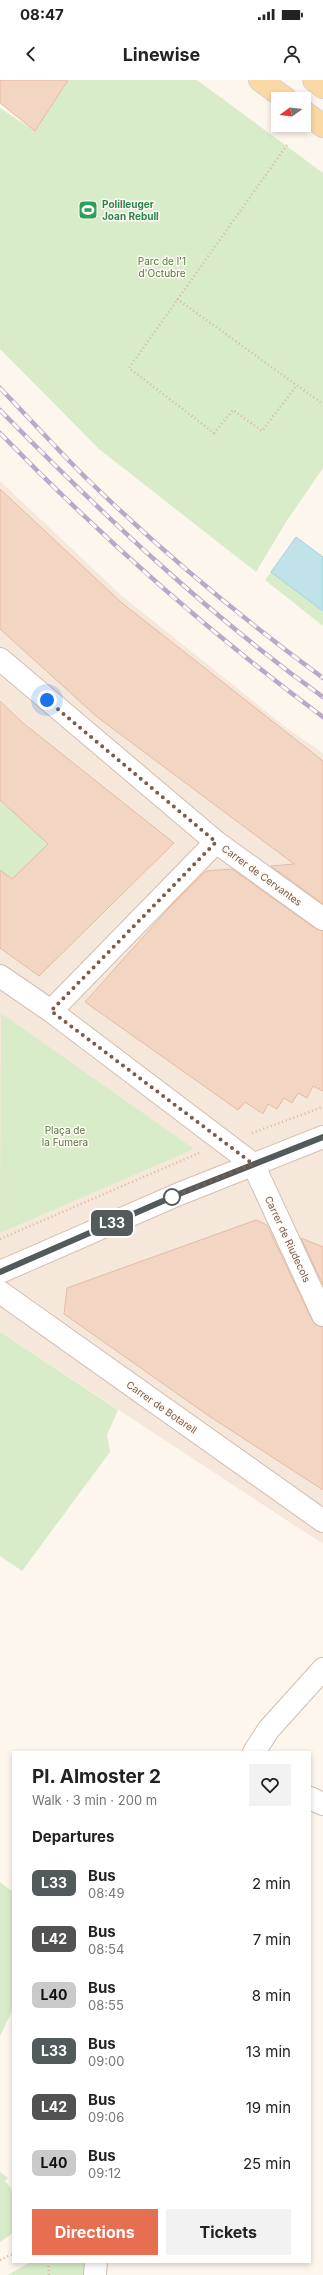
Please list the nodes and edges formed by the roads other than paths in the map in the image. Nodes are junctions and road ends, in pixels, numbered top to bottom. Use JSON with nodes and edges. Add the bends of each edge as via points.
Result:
{"nodes":[{"id":1,"x":260,"y":80,"type":"edge"},
{"id":2,"x":276,"y":92,"type":"edge"},
{"id":3,"x":311,"y":117,"type":"edge"},
{"id":4,"x":323,"y":126,"type":"edge"},
{"id":5,"x":0,"y":659,"type":"edge"},
{"id":6,"x":216,"y":842,"type":"junction"},
{"id":7,"x":323,"y":920,"type":"edge"},
{"id":8,"x":0,"y":976,"type":"edge"},
{"id":9,"x":51,"y":1011,"type":"junction"},
{"id":10,"x":323,"y":1137,"type":"edge"},
{"id":11,"x":253,"y":1164,"type":"junction"},
{"id":12,"x":0,"y":1272,"type":"edge"},
{"id":13,"x":0,"y":1292,"type":"edge"},
{"id":14,"x":323,"y":1315,"type":"edge"},
{"id":15,"x":323,"y":1521,"type":"edge"},
{"id":16,"x":323,"y":1669,"type":"edge"},
{"id":17,"x":255,"y":1751,"type":"edge"},
{"id":18,"x":311,"y":1798,"type":"edge"},
{"id":19,"x":323,"y":1804,"type":"edge"},
{"id":20,"x":96,"y":2263,"type":"edge"},
{"id":21,"x":95,"y":2275,"type":"edge"}],
"edges":[{"from":1,"to":2,"type":"main road"},
{"from":3,"to":4,"type":"main road"},
{"from":5,"to":6,"type":"street","name":"Carrer de Cervantes"},
{"from":6,"to":7,"type":"street","name":"Carrer de Cervantes"},
{"from":6,"to":9,"type":"street"},
{"from":8,"to":9,"type":"street"},
{"from":9,"to":11,"type":"street"},
{"from":10,"to":11,"type":"street"},
{"from":11,"to":12,"type":"street"},
{"from":11,"to":14,"type":"street","name":"Carrer de Riudecols"},
{"from":13,"to":15,"type":"street","name":"Carrer de Botarell"},
{"from":16,"to":17,"type":"street","via":[[269,1729]]},
{"from":18,"to":19,"type":"street"},
{"from":20,"to":21,"type":"street"}]}
